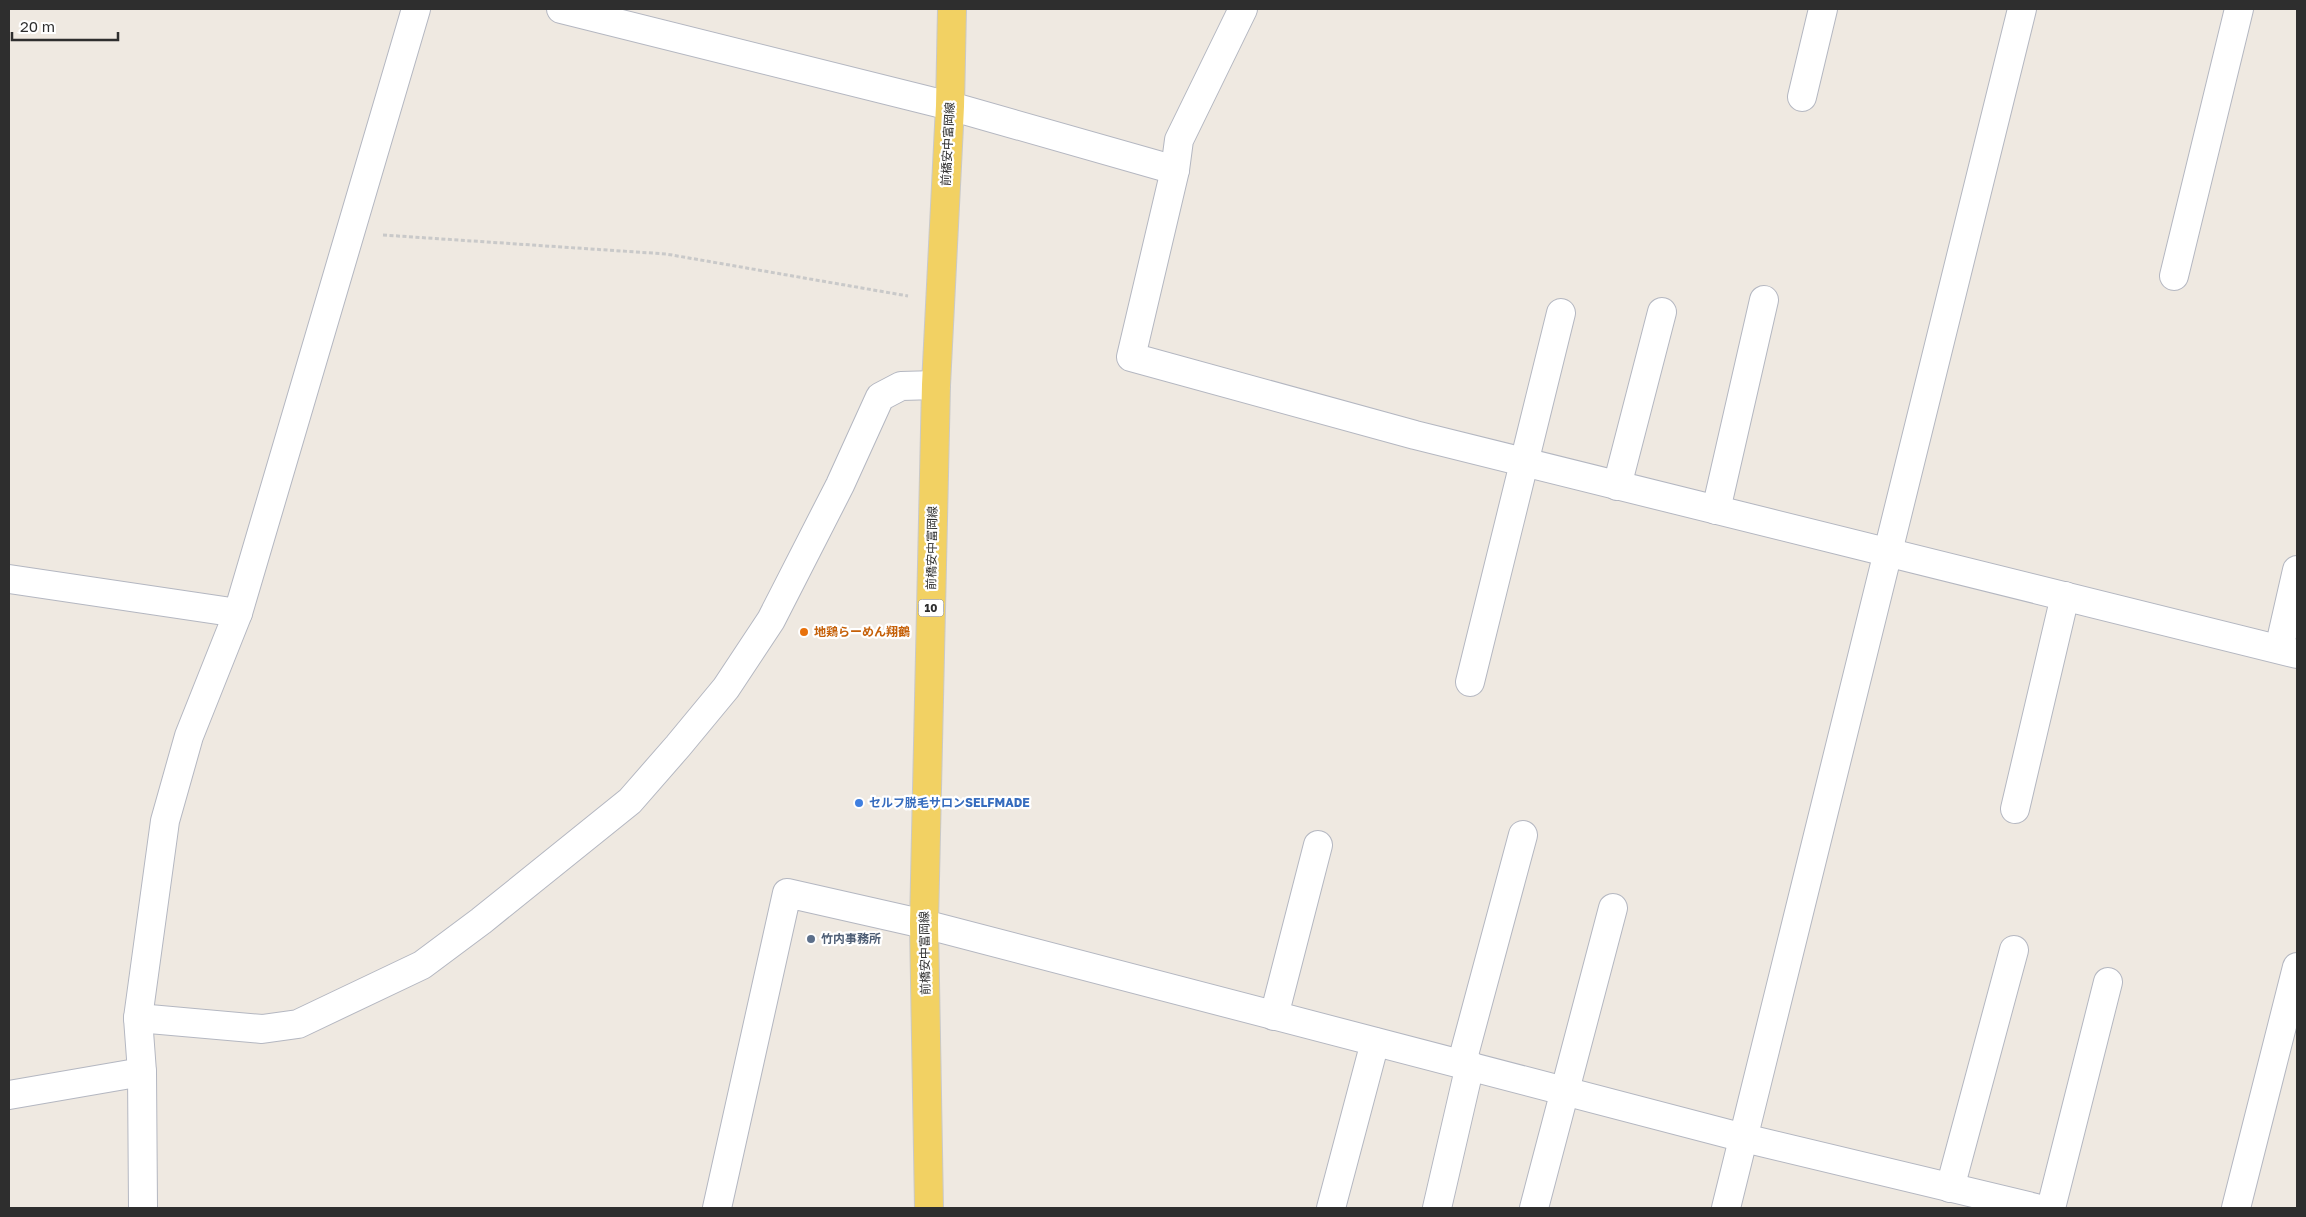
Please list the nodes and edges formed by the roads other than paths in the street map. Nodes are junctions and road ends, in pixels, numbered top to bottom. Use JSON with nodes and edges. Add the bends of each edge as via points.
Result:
{"nodes":[{"id":1,"x":416,"y":9,"type":"edge"},
{"id":2,"x":562,"y":9,"type":"edge"},
{"id":3,"x":952,"y":9,"type":"edge"},
{"id":4,"x":1243,"y":9,"type":"edge"},
{"id":5,"x":1823,"y":9,"type":"edge"},
{"id":6,"x":2022,"y":9,"type":"edge"},
{"id":7,"x":2239,"y":9,"type":"edge"},
{"id":8,"x":1802,"y":97,"type":"dead end"},
{"id":9,"x":950,"y":106,"type":"junction"},
{"id":10,"x":1175,"y":170,"type":"junction"},
{"id":11,"x":2174,"y":276,"type":"dead end"},
{"id":12,"x":1764,"y":300,"type":"dead end"},
{"id":13,"x":1662,"y":312,"type":"dead end"},
{"id":14,"x":1561,"y":313,"type":"dead end"},
{"id":15,"x":936,"y":385,"type":"junction"},
{"id":16,"x":1525,"y":462,"type":"junction"},
{"id":17,"x":1617,"y":486,"type":"junction"},
{"id":18,"x":1716,"y":510,"type":"junction"},
{"id":19,"x":1888,"y":552,"type":"junction"},
{"id":20,"x":2297,"y":570,"type":"edge"},
{"id":21,"x":9,"y":579,"type":"edge"},
{"id":22,"x":2065,"y":596,"type":"junction"},
{"id":23,"x":238,"y":613,"type":"junction"},
{"id":24,"x":2288,"y":651,"type":"edge"},
{"id":25,"x":1470,"y":682,"type":"dead end"},
{"id":26,"x":2015,"y":809,"type":"dead end"},
{"id":27,"x":1523,"y":835,"type":"dead end"},
{"id":28,"x":1318,"y":845,"type":"dead end"},
{"id":29,"x":1613,"y":908,"type":"dead end"},
{"id":30,"x":924,"y":924,"type":"junction"},
{"id":31,"x":2014,"y":950,"type":"dead end"},
{"id":32,"x":2297,"y":967,"type":"edge"},
{"id":33,"x":2108,"y":982,"type":"dead end"},
{"id":34,"x":1274,"y":1016,"type":"junction"},
{"id":35,"x":138,"y":1018,"type":"junction"},
{"id":36,"x":1375,"y":1042,"type":"junction"},
{"id":37,"x":1466,"y":1064,"type":"junction"},
{"id":38,"x":142,"y":1072,"type":"junction"},
{"id":39,"x":1564,"y":1090,"type":"junction"},
{"id":40,"x":9,"y":1095,"type":"edge"},
{"id":41,"x":1744,"y":1138,"type":"junction"},
{"id":42,"x":1950,"y":1188,"type":"junction"},
{"id":43,"x":143,"y":1208,"type":"edge"},
{"id":44,"x":717,"y":1208,"type":"edge"},
{"id":45,"x":929,"y":1208,"type":"edge"},
{"id":46,"x":1332,"y":1208,"type":"edge"},
{"id":47,"x":1437,"y":1208,"type":"edge"},
{"id":48,"x":1534,"y":1208,"type":"edge"},
{"id":49,"x":1726,"y":1208,"type":"edge"},
{"id":50,"x":2036,"y":1208,"type":"edge"},
{"id":51,"x":2051,"y":1208,"type":"edge"},
{"id":52,"x":2236,"y":1208,"type":"edge"}],
"edges":[{"from":1,"to":23,"type":"street"},
{"from":2,"to":9,"type":"street"},
{"from":3,"to":9,"type":"main road","name":"前橋安中富岡線","number":"10"},
{"from":4,"to":10,"type":"street","via":[[1179,140]]},
{"from":5,"to":8,"type":"street"},
{"from":6,"to":19,"type":"street"},
{"from":7,"to":11,"type":"street"},
{"from":9,"to":10,"type":"street"},
{"from":9,"to":15,"type":"main road","name":"前橋安中富岡線","number":"10"},
{"from":10,"to":16,"type":"street","via":[[1131,357]]},
{"from":12,"to":18,"type":"street"},
{"from":13,"to":17,"type":"street"},
{"from":14,"to":16,"type":"street"},
{"from":15,"to":30,"type":"main road","name":"前橋安中富岡線","number":"10"},
{"from":15,"to":35,"type":"street","via":[[901,386],[880,397],[840,485],[771,620],[726,688],[678,746],[630,801],[481,921],[422,965],[298,1024],[262,1028]]},
{"from":16,"to":17,"type":"street"},
{"from":16,"to":25,"type":"street"},
{"from":17,"to":18,"type":"street"},
{"from":18,"to":19,"type":"street"},
{"from":19,"to":22,"type":"street"},
{"from":19,"to":41,"type":"street"},
{"from":20,"to":24,"type":"street"},
{"from":21,"to":23,"type":"street"},
{"from":22,"to":24,"type":"street"},
{"from":22,"to":26,"type":"street"},
{"from":23,"to":35,"type":"street","via":[[188,736],[165,821]]},
{"from":27,"to":37,"type":"street"},
{"from":28,"to":34,"type":"street"},
{"from":29,"to":39,"type":"street"},
{"from":30,"to":34,"type":"street"},
{"from":30,"to":44,"type":"street","via":[[787,893]]},
{"from":30,"to":45,"type":"main road","name":"前橋安中富岡線","number":"10"},
{"from":31,"to":42,"type":"street"},
{"from":32,"to":52,"type":"street"},
{"from":33,"to":51,"type":"street"},
{"from":34,"to":36,"type":"street"},
{"from":35,"to":38,"type":"street"},
{"from":36,"to":37,"type":"street"},
{"from":36,"to":46,"type":"street"},
{"from":37,"to":39,"type":"street"},
{"from":37,"to":47,"type":"street"},
{"from":38,"to":40,"type":"street"},
{"from":38,"to":43,"type":"street"},
{"from":39,"to":41,"type":"street"},
{"from":39,"to":48,"type":"street"},
{"from":41,"to":42,"type":"street"},
{"from":41,"to":49,"type":"street"},
{"from":42,"to":50,"type":"street"}]}
